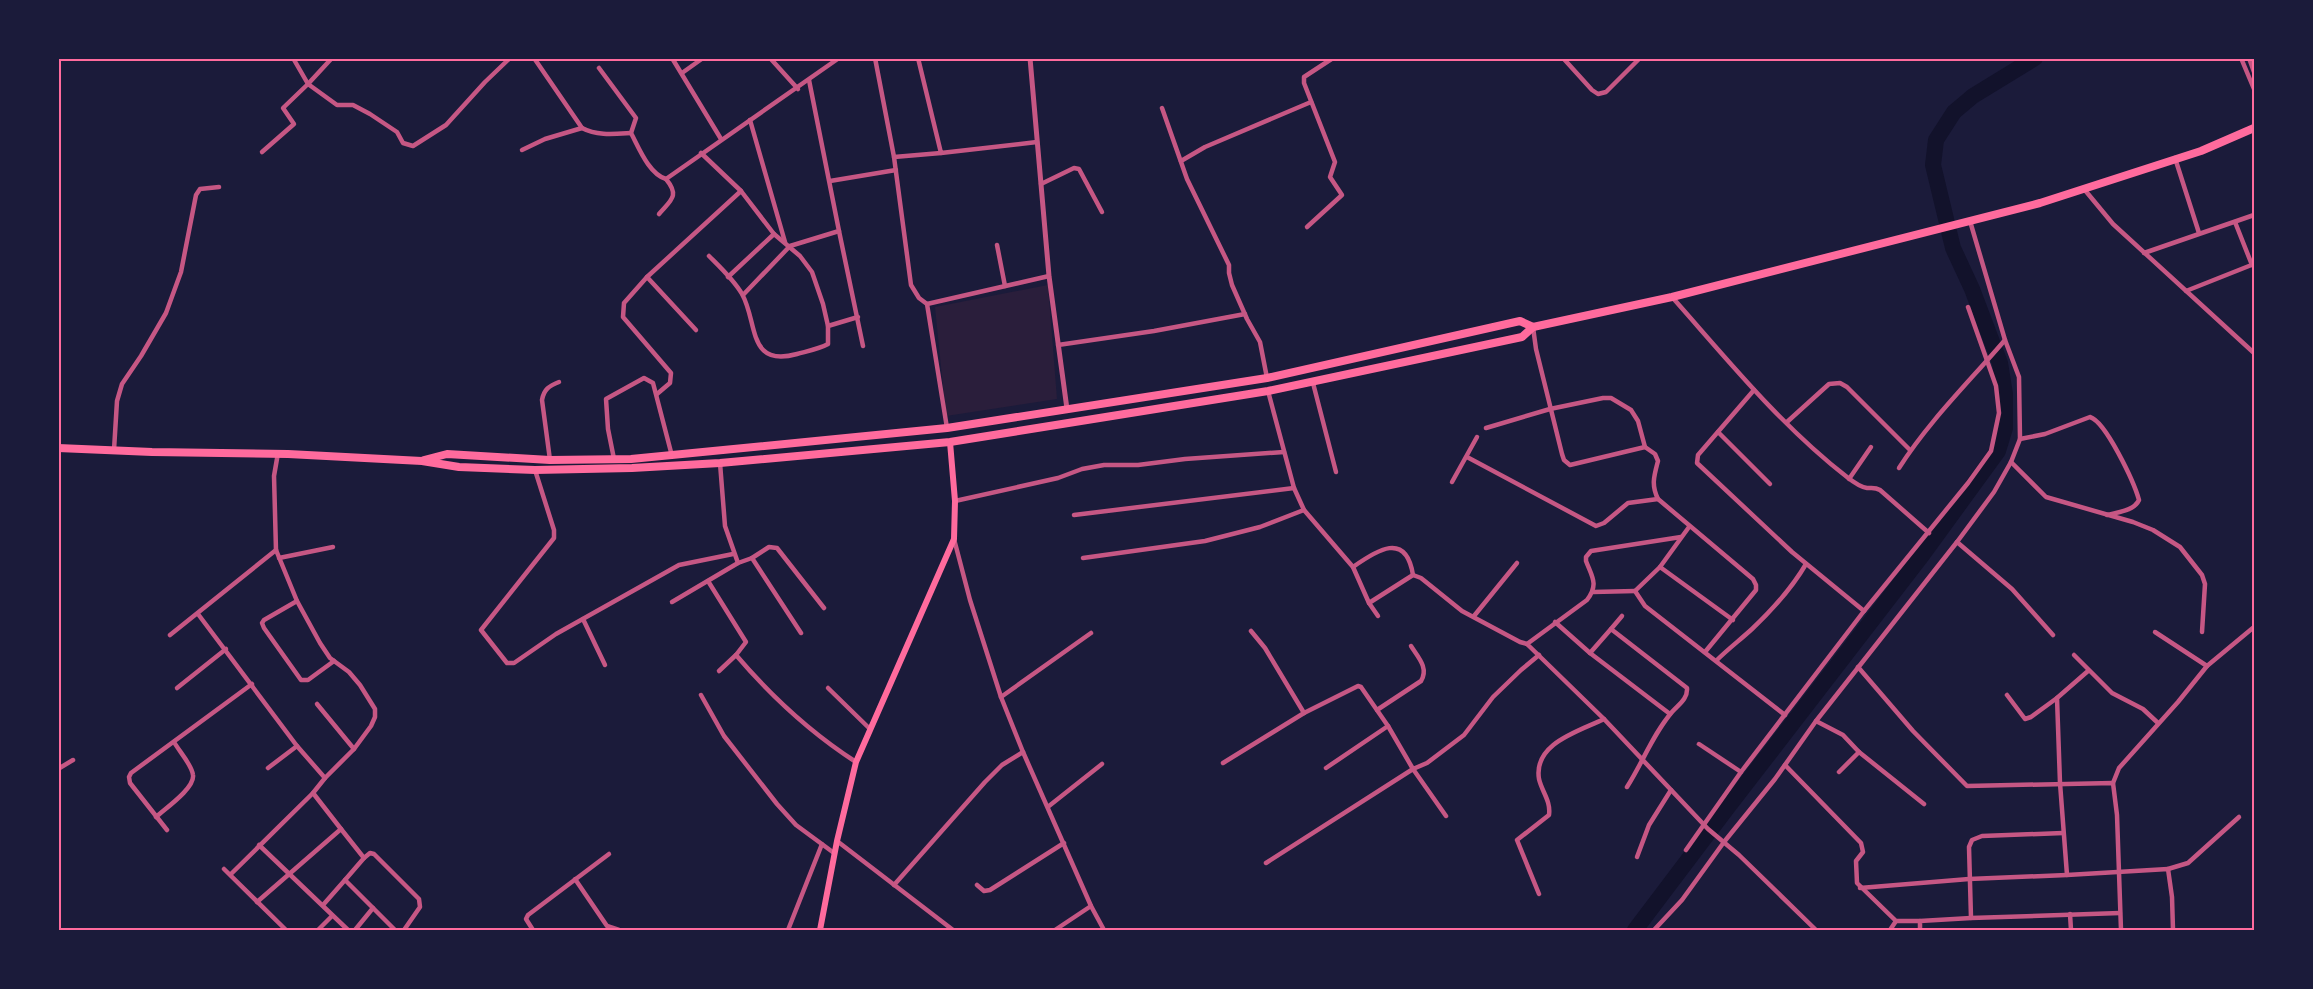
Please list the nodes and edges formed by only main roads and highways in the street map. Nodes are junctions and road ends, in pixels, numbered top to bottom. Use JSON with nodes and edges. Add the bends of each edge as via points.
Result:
{"nodes":[{"id":1,"x":2254,"y":128,"type":"edge"},
{"id":2,"x":1533,"y":327,"type":"junction"},
{"id":3,"x":950,"y":442,"type":"junction"},
{"id":4,"x":58,"y":448,"type":"edge"},
{"id":5,"x":422,"y":461,"type":"junction"},
{"id":6,"x":820,"y":930,"type":"edge"}],
"edges":[{"from":1,"to":2,"type":"highway","via":[[2201,151],[2040,203],[1672,297]]},
{"from":2,"to":3,"type":"highway","via":[[1522,337],[1313,383]]},
{"from":2,"to":5,"type":"highway","via":[[1520,321],[1268,378],[946,428],[672,456],[550,460],[447,454]]},
{"from":3,"to":5,"type":"highway","via":[[632,468],[535,470],[459,467]]},
{"from":3,"to":6,"type":"main road","via":[[954,539],[856,762]]},
{"from":4,"to":5,"type":"highway"}]}
